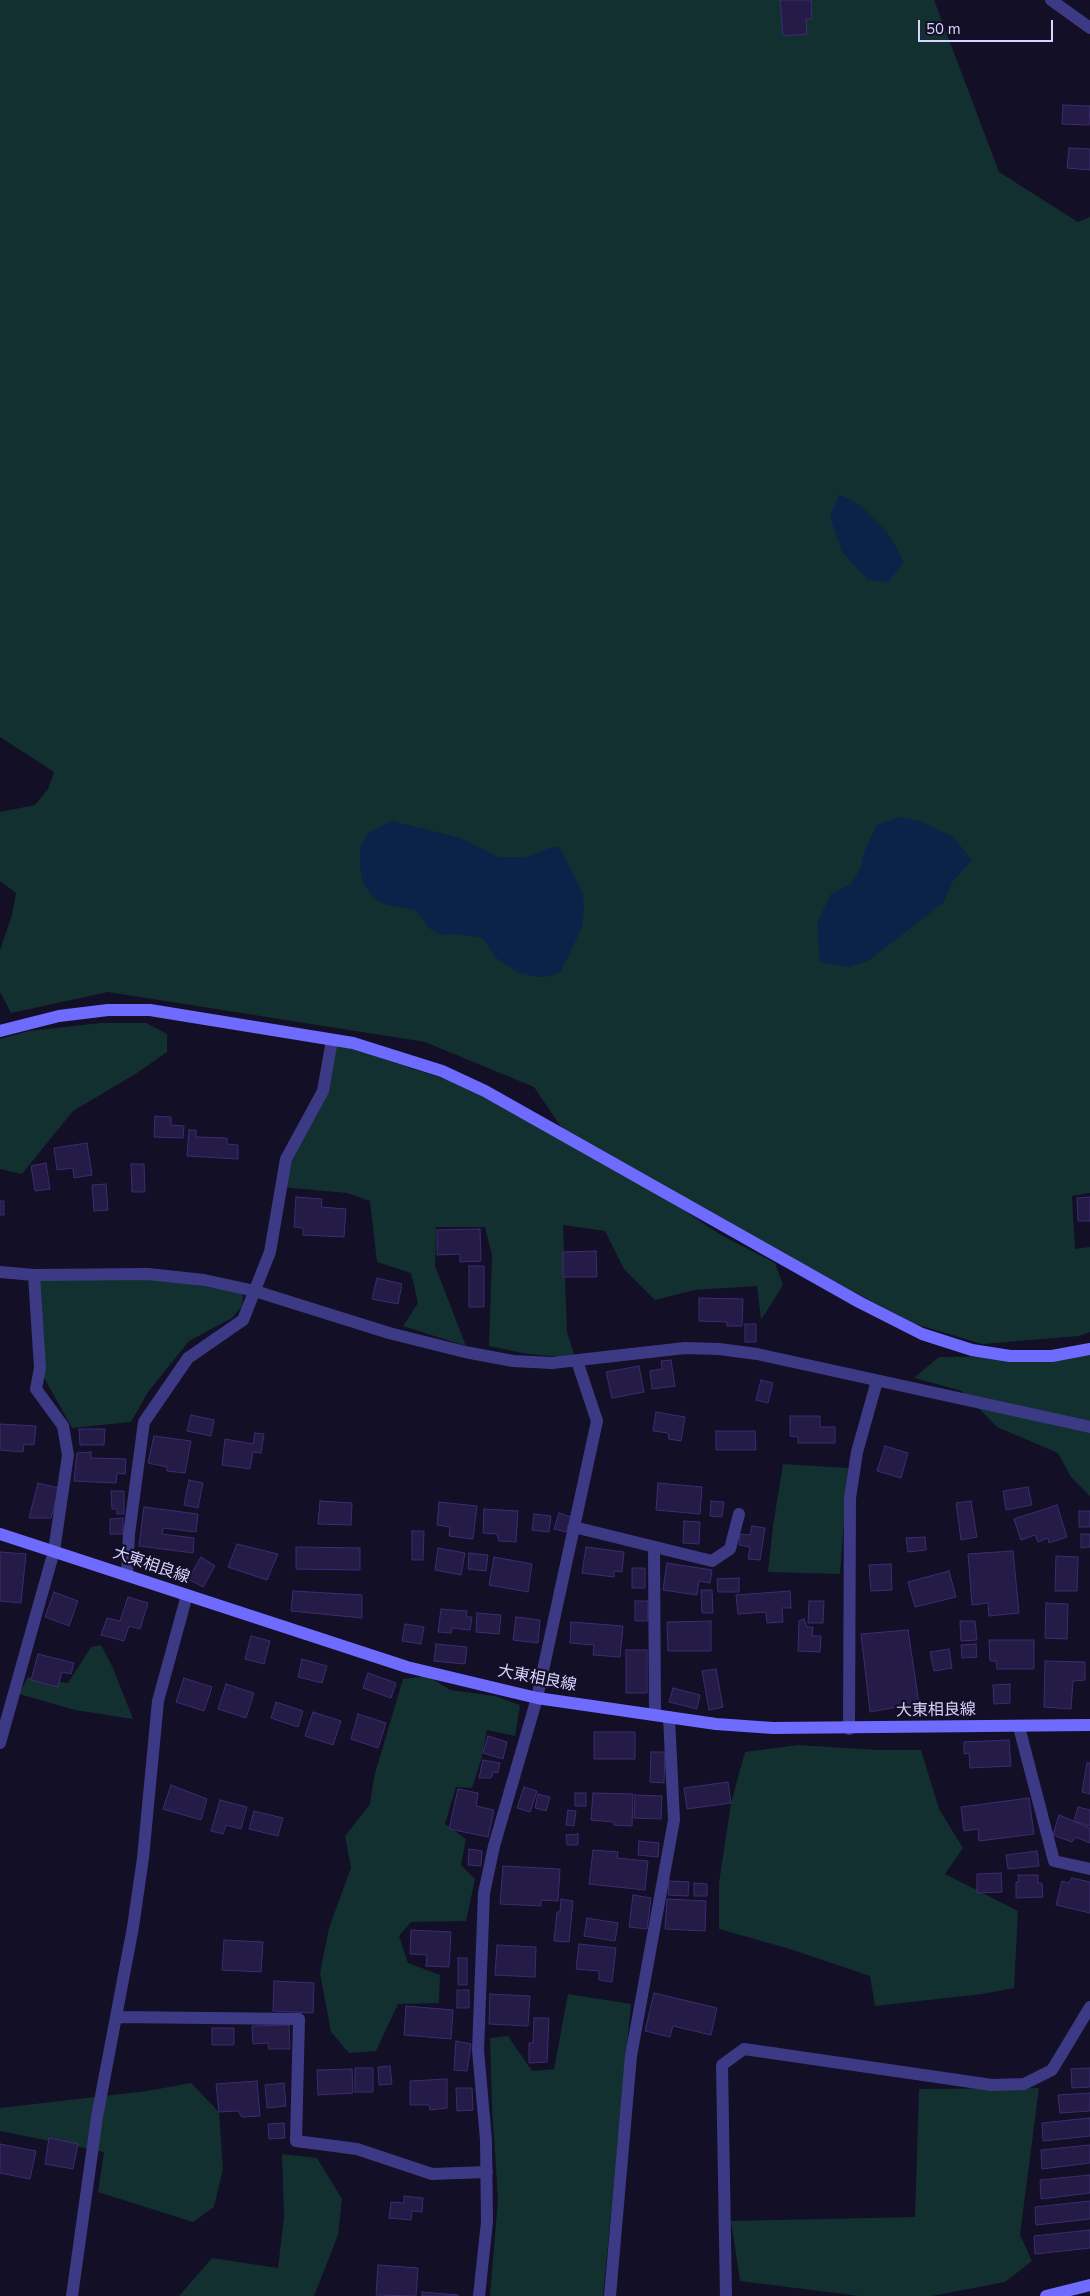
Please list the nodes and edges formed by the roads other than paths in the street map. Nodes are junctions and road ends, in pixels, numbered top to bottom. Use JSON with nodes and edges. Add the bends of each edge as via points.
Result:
{"nodes":[{"id":1,"x":1051,"y":0,"type":"edge"},
{"id":2,"x":1090,"y":28,"type":"edge"},
{"id":3,"x":0,"y":1031,"type":"edge"},
{"id":4,"x":332,"y":1040,"type":"junction"},
{"id":5,"x":0,"y":1272,"type":"edge"},
{"id":6,"x":34,"y":1275,"type":"junction"},
{"id":7,"x":256,"y":1291,"type":"junction"},
{"id":8,"x":1090,"y":1349,"type":"edge"},
{"id":9,"x":577,"y":1361,"type":"junction"},
{"id":10,"x":877,"y":1382,"type":"junction"},
{"id":11,"x":1090,"y":1427,"type":"edge"},
{"id":12,"x":739,"y":1514,"type":"dead end"},
{"id":13,"x":574,"y":1527,"type":"junction"},
{"id":14,"x":0,"y":1534,"type":"edge"},
{"id":15,"x":654,"y":1548,"type":"junction"},
{"id":16,"x":54,"y":1551,"type":"junction"},
{"id":17,"x":127,"y":1575,"type":"junction"},
{"id":18,"x":187,"y":1595,"type":"junction"},
{"id":19,"x":537,"y":1698,"type":"junction"},
{"id":20,"x":655,"y":1715,"type":"junction"},
{"id":21,"x":669,"y":1717,"type":"junction"},
{"id":22,"x":1090,"y":1725,"type":"edge"},
{"id":23,"x":1019,"y":1727,"type":"junction"},
{"id":24,"x":849,"y":1729,"type":"junction"},
{"id":25,"x":0,"y":1743,"type":"edge"},
{"id":26,"x":1090,"y":1869,"type":"edge"},
{"id":27,"x":1090,"y":2007,"type":"edge"},
{"id":28,"x":118,"y":2017,"type":"junction"},
{"id":29,"x":487,"y":2172,"type":"junction"},
{"id":30,"x":1090,"y":2285,"type":"edge"},
{"id":31,"x":72,"y":2296,"type":"edge"},
{"id":32,"x":479,"y":2296,"type":"edge"},
{"id":33,"x":610,"y":2296,"type":"edge"},
{"id":34,"x":726,"y":2296,"type":"edge"},
{"id":35,"x":1046,"y":2296,"type":"edge"}],
"edges":[{"from":1,"to":2,"type":"street"},
{"from":3,"to":4,"type":"street","via":[[59,1016],[108,1010],[150,1010]]},
{"from":4,"to":7,"type":"street","via":[[323,1091],[286,1159],[270,1252]]},
{"from":4,"to":8,"type":"street","via":[[353,1043],[434,1068],[485,1091],[859,1302],[922,1334],[972,1350],[1010,1356],[1052,1356]]},
{"from":5,"to":6,"type":"street"},
{"from":6,"to":7,"type":"street","via":[[148,1274],[204,1280]]},
{"from":6,"to":16,"type":"street","via":[[40,1368],[36,1389],[63,1426],[68,1455]]},
{"from":7,"to":9,"type":"street","via":[[389,1333],[465,1352],[512,1361]]},
{"from":7,"to":17,"type":"street","via":[[243,1320],[188,1358],[144,1422],[128,1534]]},
{"from":9,"to":10,"type":"street","via":[[685,1348],[720,1349],[757,1354]]},
{"from":9,"to":13,"type":"street","via":[[597,1421]]},
{"from":10,"to":11,"type":"street"},
{"from":10,"to":24,"type":"street","via":[[857,1452],[850,1498]]},
{"from":12,"to":15,"type":"street","via":[[730,1549],[712,1561]]},
{"from":13,"to":15,"type":"street"},
{"from":13,"to":19,"type":"street"},
{"from":14,"to":16,"type":"street","name":"大東相良線"},
{"from":15,"to":20,"type":"street"},
{"from":16,"to":17,"type":"street","name":"大東相良線"},
{"from":16,"to":25,"type":"street"},
{"from":17,"to":18,"type":"street","name":"大東相良線"},
{"from":18,"to":19,"type":"street","name":"大東相良線","via":[[407,1668]]},
{"from":18,"to":28,"type":"street","via":[[158,1701],[143,1858]]},
{"from":19,"to":20,"type":"street","name":"大東相良線"},
{"from":19,"to":29,"type":"street","via":[[494,1846],[484,1893],[478,2050]]},
{"from":20,"to":21,"type":"street","name":"大東相良線"},
{"from":21,"to":24,"type":"street","name":"大東相良線","via":[[773,1728]]},
{"from":21,"to":33,"type":"street","via":[[674,1820],[631,2056]]},
{"from":22,"to":23,"type":"street","name":"大東相良線"},
{"from":23,"to":24,"type":"street","name":"大東相良線"},
{"from":23,"to":26,"type":"street","via":[[1054,1861]]},
{"from":27,"to":34,"type":"street","via":[[1052,2070],[1024,2084],[992,2085],[744,2049],[722,2065]]},
{"from":28,"to":29,"type":"street","via":[[299,2019],[296,2141],[358,2149],[432,2174]]},
{"from":28,"to":31,"type":"street","via":[[97,2117]]},
{"from":29,"to":32,"type":"street","via":[[487,2222]]},
{"from":30,"to":35,"type":"street"}]}
